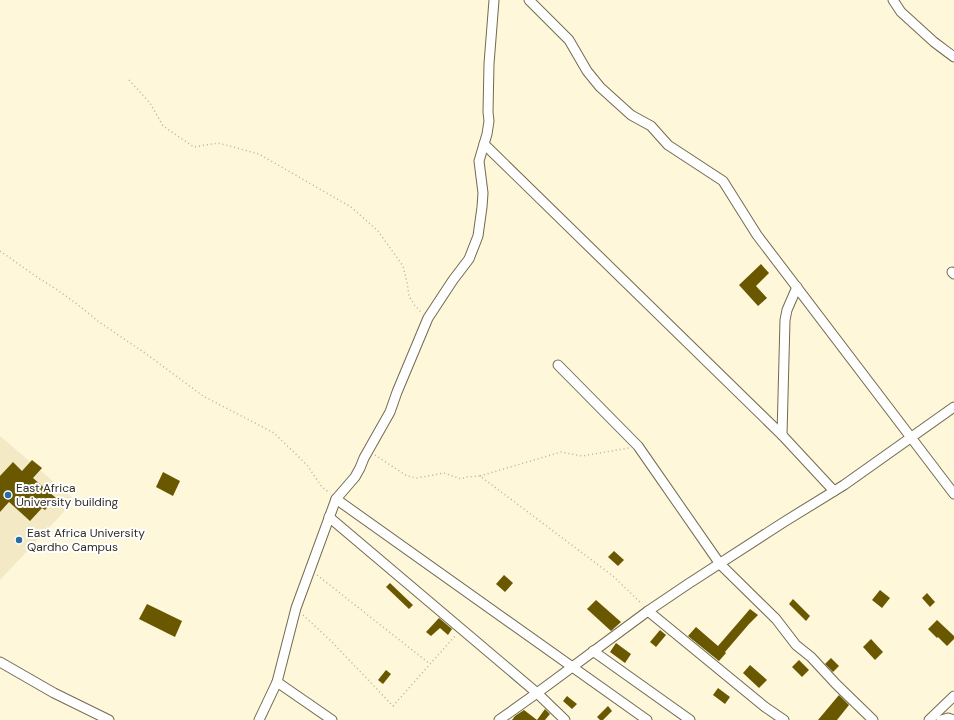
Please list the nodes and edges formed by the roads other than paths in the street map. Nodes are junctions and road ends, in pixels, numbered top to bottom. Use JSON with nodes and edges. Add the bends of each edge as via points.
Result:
{"nodes":[{"id":1,"x":494,"y":0,"type":"edge"},
{"id":2,"x":529,"y":0,"type":"edge"},
{"id":3,"x":893,"y":0,"type":"edge"},
{"id":4,"x":954,"y":57,"type":"edge"},
{"id":5,"x":484,"y":144,"type":"junction"},
{"id":6,"x":797,"y":287,"type":"junction"},
{"id":7,"x":558,"y":365,"type":"dead end"},
{"id":8,"x":954,"y":407,"type":"edge"},
{"id":9,"x":782,"y":435,"type":"junction"},
{"id":10,"x":911,"y":437,"type":"junction"},
{"id":11,"x":834,"y":491,"type":"junction"},
{"id":12,"x":954,"y":494,"type":"edge"},
{"id":13,"x":336,"y":499,"type":"junction"},
{"id":14,"x":329,"y":517,"type":"junction"},
{"id":15,"x":720,"y":564,"type":"junction"},
{"id":16,"x":648,"y":611,"type":"junction"},
{"id":17,"x":593,"y":652,"type":"junction"},
{"id":18,"x":0,"y":662,"type":"edge"},
{"id":19,"x":573,"y":667,"type":"junction"},
{"id":20,"x":277,"y":682,"type":"junction"},
{"id":21,"x":537,"y":693,"type":"junction"},
{"id":22,"x":954,"y":696,"type":"edge"},
{"id":23,"x":109,"y":720,"type":"edge"},
{"id":24,"x":259,"y":720,"type":"edge"},
{"id":25,"x":332,"y":720,"type":"edge"},
{"id":26,"x":499,"y":720,"type":"edge"},
{"id":27,"x":565,"y":720,"type":"edge"},
{"id":28,"x":647,"y":720,"type":"edge"},
{"id":29,"x":690,"y":720,"type":"edge"},
{"id":30,"x":784,"y":720,"type":"edge"},
{"id":31,"x":873,"y":720,"type":"edge"},
{"id":32,"x":929,"y":720,"type":"edge"},
{"id":33,"x":941,"y":720,"type":"edge"},
{"id":34,"x":954,"y":720,"type":"edge"}],
"edges":[{"from":1,"to":5,"type":"street","via":[[489,64],[489,121]]},
{"from":2,"to":6,"type":"street","via":[[569,40],[587,71],[600,87],[631,116],[651,126],[668,145],[723,181],[757,235]]},
{"from":3,"to":4,"type":"street","via":[[901,12]]},
{"from":5,"to":9,"type":"street"},
{"from":5,"to":13,"type":"street","via":[[479,161],[482,207],[478,236],[469,259],[428,318],[390,412],[355,477]]},
{"from":6,"to":9,"type":"street","via":[[785,320]]},
{"from":6,"to":10,"type":"street"},
{"from":7,"to":15,"type":"street","via":[[638,446]]},
{"from":8,"to":10,"type":"street"},
{"from":9,"to":11,"type":"street"},
{"from":10,"to":11,"type":"street"},
{"from":10,"to":12,"type":"street"},
{"from":11,"to":15,"type":"street"},
{"from":13,"to":14,"type":"street"},
{"from":13,"to":19,"type":"street"},
{"from":14,"to":20,"type":"street","via":[[296,608]]},
{"from":14,"to":21,"type":"street"},
{"from":15,"to":16,"type":"street"},
{"from":15,"to":31,"type":"street","via":[[776,620],[796,645]]},
{"from":16,"to":17,"type":"street"},
{"from":16,"to":30,"type":"street"},
{"from":17,"to":19,"type":"street"},
{"from":17,"to":29,"type":"street"},
{"from":18,"to":23,"type":"street","via":[[54,693]]},
{"from":19,"to":21,"type":"street"},
{"from":19,"to":28,"type":"street"},
{"from":20,"to":24,"type":"street"},
{"from":20,"to":25,"type":"street"},
{"from":21,"to":26,"type":"street"},
{"from":21,"to":27,"type":"street"},
{"from":22,"to":32,"type":"street"},
{"from":33,"to":34,"type":"street"}]}
